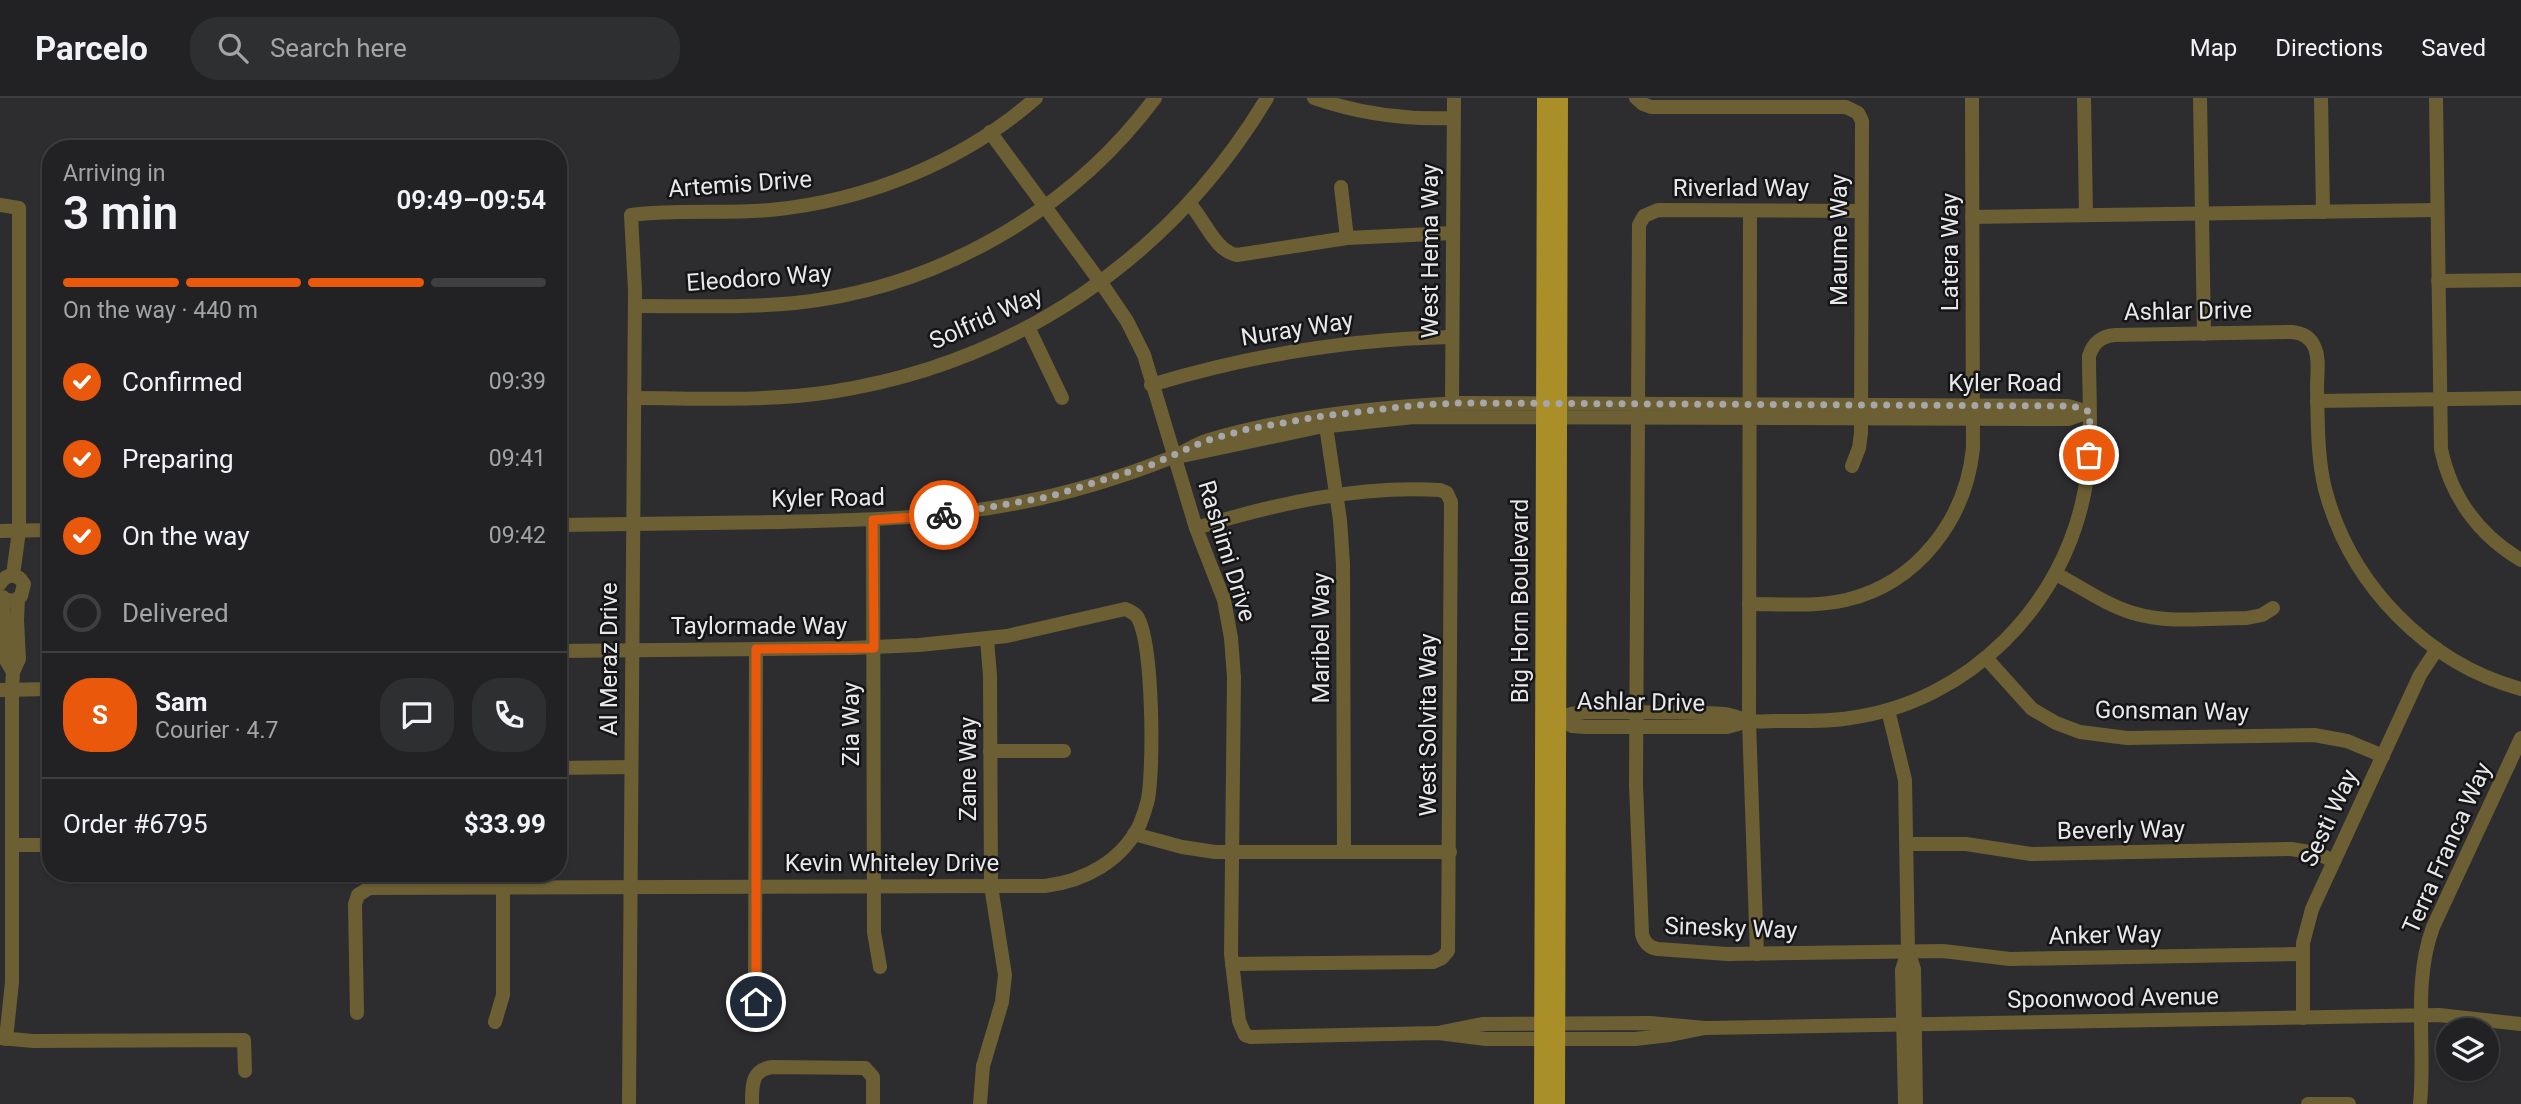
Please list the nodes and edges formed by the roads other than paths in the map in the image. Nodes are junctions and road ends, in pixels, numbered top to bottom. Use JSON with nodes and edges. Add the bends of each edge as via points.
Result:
{"nodes":[{"id":1,"x":1036,"y":98,"type":"edge"},
{"id":2,"x":1156,"y":98,"type":"edge"},
{"id":3,"x":1267,"y":98,"type":"edge"},
{"id":4,"x":1314,"y":98,"type":"edge"},
{"id":5,"x":1454,"y":98,"type":"edge"},
{"id":6,"x":1546,"y":98,"type":"edge"},
{"id":7,"x":1559,"y":98,"type":"edge"},
{"id":8,"x":1636,"y":98,"type":"edge"},
{"id":9,"x":1972,"y":98,"type":"edge"},
{"id":10,"x":2084,"y":98,"type":"edge"},
{"id":11,"x":2200,"y":98,"type":"edge"},
{"id":12,"x":2321,"y":98,"type":"edge"},
{"id":13,"x":2436,"y":98,"type":"edge"},
{"id":14,"x":1728,"y":102,"type":"edge"},
{"id":15,"x":1824,"y":103,"type":"edge"},
{"id":16,"x":1453,"y":118,"type":"junction"},
{"id":17,"x":990,"y":132,"type":"junction"},
{"id":18,"x":1341,"y":187,"type":"dead end"},
{"id":19,"x":1189,"y":203,"type":"junction"},
{"id":20,"x":0,"y":205,"type":"edge"},
{"id":21,"x":1045,"y":207,"type":"junction"},
{"id":22,"x":2437,"y":210,"type":"junction"},
{"id":23,"x":1749,"y":211,"type":"junction"},
{"id":24,"x":1861,"y":211,"type":"junction"},
{"id":25,"x":2323,"y":212,"type":"junction"},
{"id":26,"x":2202,"y":214,"type":"junction"},
{"id":27,"x":631,"y":215,"type":"joint"},
{"id":28,"x":2086,"y":215,"type":"junction"},
{"id":29,"x":1972,"y":217,"type":"junction"},
{"id":30,"x":1452,"y":233,"type":"junction"},
{"id":31,"x":1347,"y":238,"type":"junction"},
{"id":32,"x":2521,"y":280,"type":"edge"},
{"id":33,"x":2438,"y":281,"type":"junction"},
{"id":34,"x":1101,"y":283,"type":"junction"},
{"id":35,"x":635,"y":306,"type":"junction"},
{"id":36,"x":1028,"y":327,"type":"junction"},
{"id":37,"x":2204,"y":334,"type":"junction"},
{"id":38,"x":1452,"y":337,"type":"junction"},
{"id":39,"x":1151,"y":385,"type":"junction"},
{"id":40,"x":634,"y":398,"type":"junction"},
{"id":41,"x":1062,"y":398,"type":"dead end"},
{"id":42,"x":2521,"y":398,"type":"edge"},
{"id":43,"x":2439,"y":400,"type":"junction"},
{"id":44,"x":2317,"y":401,"type":"junction"},
{"id":45,"x":1452,"y":403,"type":"junction"},
{"id":46,"x":1552,"y":410,"type":"junction"},
{"id":47,"x":1638,"y":410,"type":"junction"},
{"id":48,"x":1749,"y":411,"type":"junction"},
{"id":49,"x":1861,"y":411,"type":"junction"},
{"id":50,"x":1973,"y":412,"type":"junction"},
{"id":51,"x":2090,"y":412,"type":"junction"},
{"id":52,"x":1326,"y":426,"type":"junction"},
{"id":53,"x":1174,"y":457,"type":"junction"},
{"id":54,"x":1852,"y":466,"type":"dead end"},
{"id":55,"x":1337,"y":496,"type":"junction"},
{"id":56,"x":873,"y":520,"type":"junction"},
{"id":57,"x":633,"y":524,"type":"junction"},
{"id":58,"x":567,"y":525,"type":"edge"},
{"id":59,"x":1196,"y":528,"type":"junction"},
{"id":60,"x":42,"y":530,"type":"edge"},
{"id":61,"x":0,"y":531,"type":"edge"},
{"id":62,"x":19,"y":531,"type":"junction"},
{"id":63,"x":2521,"y":559,"type":"edge"},
{"id":64,"x":2056,"y":574,"type":"junction"},
{"id":65,"x":4,"y":587,"type":"edge"},
{"id":66,"x":18,"y":599,"type":"junction"},
{"id":67,"x":1749,"y":604,"type":"junction"},
{"id":68,"x":2273,"y":608,"type":"dead end"},
{"id":69,"x":1134,"y":613,"type":"joint"},
{"id":70,"x":986,"y":639,"type":"junction"},
{"id":71,"x":874,"y":648,"type":"junction"},
{"id":72,"x":756,"y":649,"type":"junction"},
{"id":73,"x":2437,"y":649,"type":"junction"},
{"id":74,"x":632,"y":650,"type":"junction"},
{"id":75,"x":567,"y":651,"type":"edge"},
{"id":76,"x":1986,"y":658,"type":"junction"},
{"id":77,"x":13,"y":672,"type":"junction"},
{"id":78,"x":6,"y":689,"type":"edge"},
{"id":79,"x":42,"y":689,"type":"edge"},
{"id":80,"x":2521,"y":689,"type":"edge"},
{"id":81,"x":1888,"y":710,"type":"junction"},
{"id":82,"x":1558,"y":719,"type":"junction"},
{"id":83,"x":1637,"y":720,"type":"junction"},
{"id":84,"x":1749,"y":721,"type":"junction"},
{"id":85,"x":2521,"y":738,"type":"edge"},
{"id":86,"x":990,"y":751,"type":"junction"},
{"id":87,"x":1064,"y":751,"type":"dead end"},
{"id":88,"x":2383,"y":755,"type":"junction"},
{"id":89,"x":631,"y":767,"type":"junction"},
{"id":90,"x":567,"y":768,"type":"edge"},
{"id":91,"x":1134,"y":834,"type":"junction"},
{"id":92,"x":1907,"y":844,"type":"junction"},
{"id":93,"x":13,"y":845,"type":"junction"},
{"id":94,"x":42,"y":845,"type":"edge"},
{"id":95,"x":1231,"y":852,"type":"junction"},
{"id":96,"x":1344,"y":852,"type":"junction"},
{"id":97,"x":1450,"y":852,"type":"junction"},
{"id":98,"x":2334,"y":861,"type":"junction"},
{"id":99,"x":502,"y":886,"type":"junction"},
{"id":100,"x":630,"y":886,"type":"junction"},
{"id":101,"x":756,"y":886,"type":"junction"},
{"id":102,"x":874,"y":886,"type":"junction"},
{"id":103,"x":991,"y":886,"type":"junction"},
{"id":104,"x":1908,"y":951,"type":"junction"},
{"id":105,"x":1757,"y":954,"type":"junction"},
{"id":106,"x":2302,"y":954,"type":"junction"},
{"id":107,"x":1232,"y":964,"type":"junction"},
{"id":108,"x":880,"y":967,"type":"dead end"},
{"id":109,"x":357,"y":1013,"type":"dead end"},
{"id":110,"x":2421,"y":1016,"type":"junction"},
{"id":111,"x":760,"y":1017,"type":"dead end"},
{"id":112,"x":2304,"y":1018,"type":"junction"},
{"id":113,"x":495,"y":1022,"type":"dead end"},
{"id":114,"x":2521,"y":1024,"type":"edge"},
{"id":115,"x":1909,"y":1025,"type":"junction"},
{"id":116,"x":1550,"y":1031,"type":"junction"},
{"id":117,"x":1245,"y":1035,"type":"joint"},
{"id":118,"x":3,"y":1038,"type":"edge"},
{"id":119,"x":245,"y":1070,"type":"dead end"},
{"id":120,"x":629,"y":1104,"type":"edge"},
{"id":121,"x":752,"y":1104,"type":"edge"},
{"id":122,"x":873,"y":1104,"type":"edge"},
{"id":123,"x":980,"y":1104,"type":"edge"},
{"id":124,"x":1543,"y":1104,"type":"edge"},
{"id":125,"x":1556,"y":1104,"type":"edge"},
{"id":126,"x":1905,"y":1104,"type":"edge"},
{"id":127,"x":1916,"y":1104,"type":"edge"},
{"id":128,"x":2308,"y":1104,"type":"edge"},
{"id":129,"x":2349,"y":1104,"type":"edge"},
{"id":130,"x":2420,"y":1104,"type":"edge"}],
"edges":[{"from":1,"to":17,"type":"street","name":"Artemis Drive"},
{"from":2,"to":21,"type":"street","name":"Eleodoro Way","via":[[1116,146]]},
{"from":3,"to":19,"type":"street","name":"Solfrid Way","via":[[1236,147]]},
{"from":4,"to":16,"type":"street","via":[[1389,117]]},
{"from":5,"to":16,"type":"street","name":"West Hema Way"},
{"from":6,"to":46,"type":"main road","name":"Big Horn Boulevard"},
{"from":7,"to":46,"type":"main road","name":"Big Horn Boulevard"},
{"from":8,"to":14,"type":"street","name":"Maume Way","via":[[1651,107]]},
{"from":9,"to":29,"type":"street","name":"Latera Way"},
{"from":10,"to":28,"type":"street"},
{"from":11,"to":26,"type":"street"},
{"from":12,"to":25,"type":"street"},
{"from":13,"to":22,"type":"street"},
{"from":14,"to":15,"type":"street","name":"Maume Way"},
{"from":15,"to":24,"type":"street","name":"Maume Way","via":[[1850,108],[1860,117]]},
{"from":16,"to":30,"type":"street","name":"West Hema Way"},
{"from":17,"to":21,"type":"street","name":"Rashimi Drive"},
{"from":17,"to":27,"type":"street","name":"Artemis Drive","via":[[915,173],[842,197],[769,210]]},
{"from":18,"to":31,"type":"street"},
{"from":19,"to":31,"type":"street","via":[[1218,245],[1232,254]]},
{"from":19,"to":34,"type":"street","name":"Solfrid Way"},
{"from":20,"to":62,"type":"street","via":[[19,208]]},
{"from":21,"to":34,"type":"street","name":"Rashimi Drive"},
{"from":21,"to":35,"type":"street","name":"Eleodoro Way","via":[[966,254],[872,289],[777,304]]},
{"from":22,"to":25,"type":"street"},
{"from":22,"to":33,"type":"street"},
{"from":23,"to":24,"type":"street","name":"Riverlad Way"},
{"from":23,"to":47,"type":"street","name":"Riverlad Way","via":[[1658,210],[1641,220]]},
{"from":23,"to":48,"type":"street"},
{"from":24,"to":49,"type":"street","name":"Maume Way"},
{"from":25,"to":26,"type":"street"},
{"from":26,"to":28,"type":"street"},
{"from":26,"to":37,"type":"street"},
{"from":27,"to":35,"type":"street","name":"Al Meraz Drive"},
{"from":28,"to":29,"type":"street"},
{"from":29,"to":50,"type":"street","name":"Latera Way"},
{"from":30,"to":31,"type":"street"},
{"from":30,"to":38,"type":"street","name":"West Hema Way"},
{"from":32,"to":33,"type":"street"},
{"from":33,"to":43,"type":"street"},
{"from":34,"to":36,"type":"street","name":"Solfrid Way"},
{"from":34,"to":39,"type":"street","name":"Rashimi Drive","via":[[1136,338]]},
{"from":35,"to":40,"type":"street","name":"Al Meraz Drive"},
{"from":36,"to":40,"type":"street","name":"Solfrid Way","via":[[953,360],[857,387],[774,397]]},
{"from":36,"to":41,"type":"street"},
{"from":37,"to":44,"type":"street","name":"Ashlar Drive","via":[[2292,332],[2306,337],[2316,350]]},
{"from":37,"to":51,"type":"street","name":"Ashlar Drive","via":[[2101,338],[2089,356]]},
{"from":38,"to":39,"type":"street","name":"Nuray Way","via":[[1315,347],[1239,361]]},
{"from":38,"to":45,"type":"street","name":"West Hema Way"},
{"from":39,"to":53,"type":"street","name":"Rashimi Drive"},
{"from":40,"to":57,"type":"street","name":"Al Meraz Drive"},
{"from":42,"to":43,"type":"street"},
{"from":43,"to":44,"type":"street"},
{"from":43,"to":63,"type":"street","via":[[2441,449],[2457,495],[2477,525]]},
{"from":44,"to":73,"type":"street","name":"Ashlar Drive","via":[[2321,469],[2341,534],[2385,602]]},
{"from":45,"to":46,"type":"street","name":"Kyler Road"},
{"from":45,"to":53,"type":"street","name":"Kyler Road","via":[[1267,425],[1205,441]]},
{"from":46,"to":47,"type":"street","name":"Kyler Road"},
{"from":46,"to":52,"type":"street","name":"Kyler Road"},
{"from":46,"to":82,"type":"main road","name":"Big Horn Boulevard"},
{"from":46,"to":116,"type":"main road","name":"Big Horn Boulevard"},
{"from":47,"to":48,"type":"street","name":"Kyler Road"},
{"from":47,"to":83,"type":"street"},
{"from":48,"to":49,"type":"street","name":"Kyler Road"},
{"from":48,"to":67,"type":"street"},
{"from":49,"to":50,"type":"street","name":"Kyler Road"},
{"from":49,"to":54,"type":"street","name":"Maume Way","via":[[1859,448]]},
{"from":50,"to":51,"type":"street","name":"Kyler Road","via":[[2067,419]]},
{"from":50,"to":67,"type":"street","name":"Latera Way","via":[[1972,461],[1962,499],[1941,536],[1913,566],[1877,589],[1848,600]]},
{"from":51,"to":64,"type":"street","name":"Ashlar Drive","via":[[2083,499]]},
{"from":52,"to":53,"type":"street","name":"Kyler Road"},
{"from":52,"to":55,"type":"street","name":"Maribel Way"},
{"from":53,"to":56,"type":"street","name":"Kyler Road","via":[[1048,497],[955,513]]},
{"from":53,"to":59,"type":"street","name":"Rashimi Drive"},
{"from":55,"to":59,"type":"street","via":[[1262,509]]},
{"from":55,"to":96,"type":"street","name":"Maribel Way","via":[[1343,564]]},
{"from":55,"to":97,"type":"street","name":"West Solvita Way","via":[[1436,490],[1444,491],[1451,502]]},
{"from":56,"to":57,"type":"street","name":"Kyler Road"},
{"from":56,"to":71,"type":"street","name":"Zia Way"},
{"from":57,"to":58,"type":"street","name":"Kyler Road"},
{"from":57,"to":74,"type":"street","name":"Al Meraz Drive"},
{"from":59,"to":95,"type":"street","name":"Rashimi Drive","via":[[1224,600],[1232,648]]},
{"from":60,"to":62,"type":"street"},
{"from":61,"to":62,"type":"street"},
{"from":62,"to":65,"type":"street"},
{"from":64,"to":68,"type":"street","via":[[2114,606],[2156,618],[2247,618]]},
{"from":64,"to":76,"type":"street","name":"Ashlar Drive","via":[[2028,616]]},
{"from":65,"to":66,"type":"street","via":[[10,601]]},
{"from":65,"to":66,"type":"street","via":[[19,578],[24,593]]},
{"from":65,"to":77,"type":"street","via":[[6,660]]},
{"from":66,"to":77,"type":"street","via":[[19,659]]},
{"from":67,"to":84,"type":"street"},
{"from":69,"to":70,"type":"street","name":"Taylormade Way","via":[[1121,609]]},
{"from":69,"to":91,"type":"street","name":"Kevin Whiteley Drive","via":[[1144,643],[1150,699],[1148,799]]},
{"from":70,"to":71,"type":"street","name":"Taylormade Way"},
{"from":70,"to":86,"type":"street","name":"Zane Way"},
{"from":71,"to":72,"type":"street","name":"Taylormade Way"},
{"from":71,"to":102,"type":"street","name":"Zia Way"},
{"from":72,"to":74,"type":"street","name":"Taylormade Way"},
{"from":72,"to":101,"type":"street"},
{"from":73,"to":80,"type":"street","name":"Ashlar Drive","via":[[2473,671]]},
{"from":73,"to":88,"type":"street","name":"Sesti Way"},
{"from":74,"to":75,"type":"street","name":"Taylormade Way"},
{"from":74,"to":89,"type":"street","name":"Al Meraz Drive"},
{"from":76,"to":81,"type":"street","name":"Ashlar Drive","via":[[1933,693]]},
{"from":76,"to":88,"type":"street","name":"Gonsman Way","via":[[2032,709],[2080,732],[2127,738],[2314,735]]},
{"from":77,"to":78,"type":"street"},
{"from":78,"to":79,"type":"street"},
{"from":78,"to":93,"type":"street"},
{"from":81,"to":84,"type":"street","name":"Ashlar Drive","via":[[1836,720]]},
{"from":81,"to":92,"type":"street","via":[[1905,780]]},
{"from":82,"to":83,"type":"street","name":"Ashlar Drive","via":[[1579,727]]},
{"from":82,"to":116,"type":"main road","name":"Big Horn Boulevard"},
{"from":83,"to":84,"type":"street","name":"Ashlar Drive","via":[[1727,727]]},
{"from":83,"to":105,"type":"street","name":"Sinesky Way","via":[[1645,941],[1658,949]]},
{"from":84,"to":105,"type":"street"},
{"from":85,"to":110,"type":"street","name":"Terra Franca Way","via":[[2432,927],[2422,965]]},
{"from":86,"to":87,"type":"street"},
{"from":86,"to":103,"type":"street","name":"Zane Way"},
{"from":88,"to":98,"type":"street","name":"Sesti Way"},
{"from":89,"to":90,"type":"street"},
{"from":89,"to":100,"type":"street","name":"Al Meraz Drive"},
{"from":91,"to":95,"type":"street","via":[[1182,847]]},
{"from":91,"to":103,"type":"street","name":"Kevin Whiteley Drive","via":[[1110,861],[1079,878],[1045,886]]},
{"from":92,"to":98,"type":"street","name":"Beverly Way","via":[[1966,844],[2031,853],[2291,849]]},
{"from":92,"to":104,"type":"street"},
{"from":93,"to":94,"type":"street"},
{"from":93,"to":118,"type":"street","via":[[12,982]]},
{"from":95,"to":96,"type":"street"},
{"from":95,"to":107,"type":"street","name":"Rashimi Drive"},
{"from":96,"to":97,"type":"street"},
{"from":97,"to":107,"type":"street","name":"West Solvita Way","via":[[1446,955],[1433,961]]},
{"from":98,"to":106,"type":"street","name":"Sesti Way","via":[[2308,920]]},
{"from":99,"to":100,"type":"street","name":"Kevin Whiteley Drive"},
{"from":99,"to":109,"type":"street","name":"Kevin Whiteley Drive","via":[[365,889],[354,909]]},
{"from":99,"to":113,"type":"street","via":[[503,995]]},
{"from":100,"to":101,"type":"street","name":"Kevin Whiteley Drive"},
{"from":100,"to":120,"type":"street","name":"Al Meraz Drive"},
{"from":101,"to":102,"type":"street","name":"Kevin Whiteley Drive"},
{"from":101,"to":111,"type":"street","via":[[755,996]]},
{"from":102,"to":103,"type":"street","name":"Kevin Whiteley Drive"},
{"from":102,"to":108,"type":"street","name":"Zia Way"},
{"from":103,"to":123,"type":"street","name":"Zane Way","via":[[1005,975],[983,1066]]},
{"from":104,"to":105,"type":"street","name":"Sinesky Way"},
{"from":104,"to":106,"type":"street","name":"Anker Way","via":[[1955,951],[2010,959]]},
{"from":104,"to":115,"type":"street","via":[[1913,965]]},
{"from":106,"to":112,"type":"street","name":"Sesti Way"},
{"from":107,"to":117,"type":"street","name":"Rashimi Drive"},
{"from":110,"to":112,"type":"street","name":"Spoonwood Avenue"},
{"from":110,"to":114,"type":"street","name":"Spoonwood Avenue"},
{"from":110,"to":130,"type":"street","name":"Terra Franca Way"},
{"from":112,"to":115,"type":"street","name":"Spoonwood Avenue"},
{"from":115,"to":116,"type":"street","name":"Spoonwood Avenue","via":[[1705,1028],[1650,1023]]},
{"from":115,"to":126,"type":"street"},
{"from":115,"to":127,"type":"street"},
{"from":116,"to":117,"type":"street","name":"Spoonwood Avenue","via":[[1482,1024],[1438,1033]]},
{"from":116,"to":124,"type":"main road","name":"Big Horn Boulevard"},
{"from":116,"to":125,"type":"main road","name":"Big Horn Boulevard"},
{"from":118,"to":119,"type":"street","via":[[244,1040]]},
{"from":121,"to":122,"type":"street","via":[[752,1084],[758,1072],[769,1067],[798,1067],[865,1068],[873,1077]]},
{"from":128,"to":129,"type":"street"}]}
